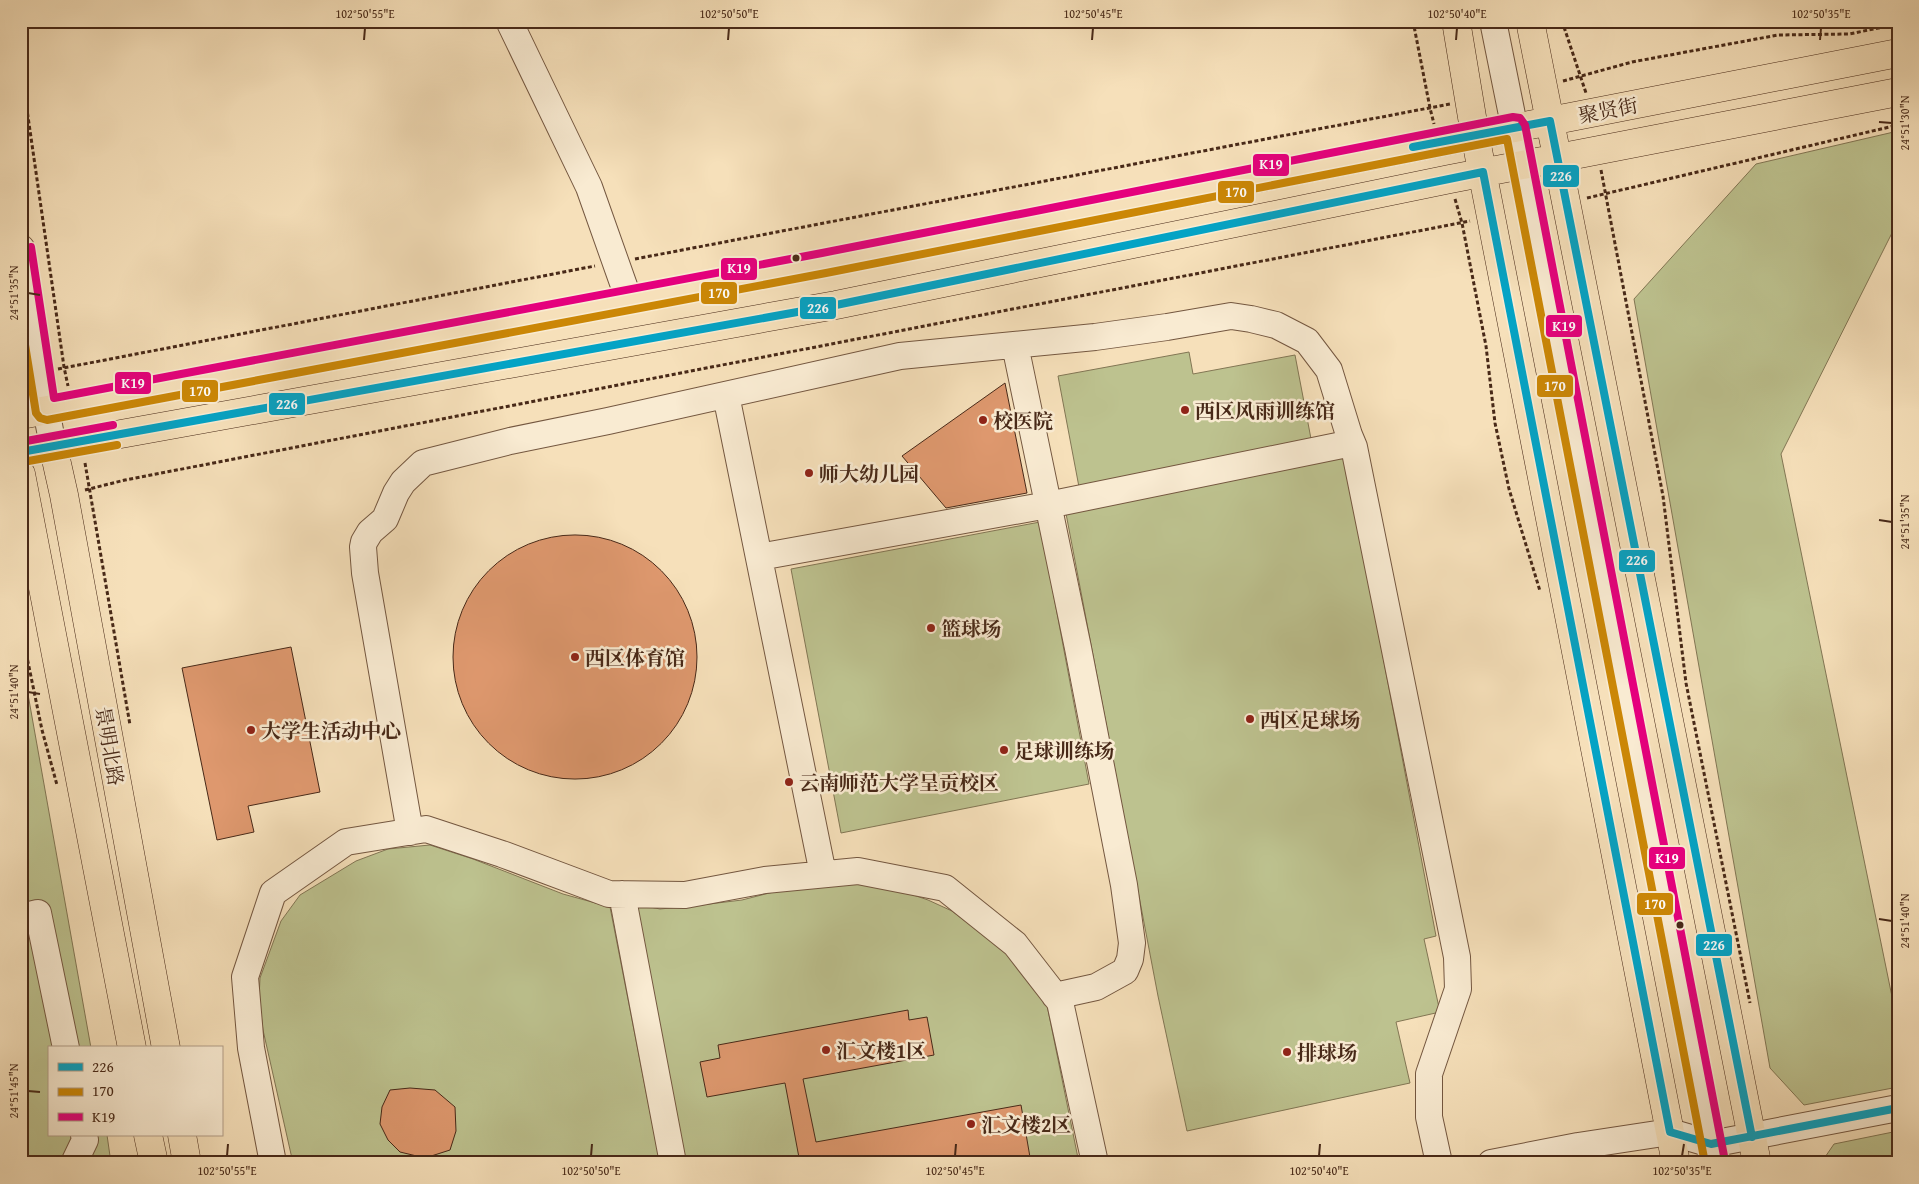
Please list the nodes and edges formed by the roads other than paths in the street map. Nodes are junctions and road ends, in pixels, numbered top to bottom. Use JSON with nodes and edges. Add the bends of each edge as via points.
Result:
{"nodes":[{"id":1,"x":509,"y":21,"type":"edge"},
{"id":2,"x":1456,"y":21,"type":"edge"},
{"id":3,"x":1493,"y":21,"type":"edge"},
{"id":4,"x":1530,"y":21,"type":"edge"},
{"id":5,"x":1898,"y":53,"type":"edge"},
{"id":6,"x":1898,"y":92,"type":"edge"},
{"id":7,"x":1550,"y":121,"type":"junction"},
{"id":8,"x":1514,"y":127,"type":"junction"},
{"id":9,"x":1475,"y":135,"type":"junction"},
{"id":10,"x":1556,"y":158,"type":"junction"},
{"id":11,"x":1522,"y":164,"type":"junction"},
{"id":12,"x":1483,"y":172,"type":"junction"},
{"id":13,"x":21,"y":248,"type":"edge"},
{"id":14,"x":629,"y":300,"type":"junction"},
{"id":15,"x":1015,"y":345,"type":"junction"},
{"id":16,"x":726,"y":395,"type":"junction"},
{"id":17,"x":34,"y":413,"type":"edge"},
{"id":18,"x":1352,"y":443,"type":"junction"},
{"id":19,"x":53,"y":446,"type":"junction"},
{"id":20,"x":21,"y":452,"type":"edge"},
{"id":21,"x":21,"y":474,"type":"edge"},
{"id":22,"x":1048,"y":504,"type":"junction"},
{"id":23,"x":759,"y":557,"type":"junction"},
{"id":24,"x":410,"y":832,"type":"junction"},
{"id":25,"x":823,"y":874,"type":"junction"},
{"id":26,"x":622,"y":894,"type":"junction"},
{"id":27,"x":21,"y":917,"type":"edge"},
{"id":28,"x":1055,"y":996,"type":"junction"},
{"id":29,"x":66,"y":1046,"type":"edge"},
{"id":30,"x":132,"y":1046,"type":"edge"},
{"id":31,"x":166,"y":1046,"type":"edge"},
{"id":32,"x":1898,"y":1108,"type":"edge"},
{"id":33,"x":1670,"y":1132,"type":"junction"},
{"id":34,"x":84,"y":1136,"type":"edge"},
{"id":35,"x":148,"y":1136,"type":"edge"},
{"id":36,"x":182,"y":1136,"type":"edge"},
{"id":37,"x":1754,"y":1150,"type":"edge"},
{"id":38,"x":1707,"y":1157,"type":"edge"},
{"id":39,"x":74,"y":1163,"type":"edge"},
{"id":40,"x":154,"y":1163,"type":"edge"},
{"id":41,"x":187,"y":1163,"type":"edge"},
{"id":42,"x":273,"y":1163,"type":"edge"},
{"id":43,"x":673,"y":1163,"type":"edge"},
{"id":44,"x":1095,"y":1163,"type":"edge"},
{"id":45,"x":1439,"y":1163,"type":"edge"},
{"id":46,"x":1491,"y":1163,"type":"edge"},
{"id":47,"x":1676,"y":1163,"type":"edge"}],
"edges":[{"from":1,"to":14,"type":"street","via":[[588,187]]},
{"from":2,"to":9,"type":"main road"},
{"from":3,"to":8,"type":"street"},
{"from":4,"to":7,"type":"main road"},
{"from":5,"to":7,"type":"main road","name":"聚贤街"},
{"from":6,"to":10,"type":"main road","name":"聚贤街"},
{"from":7,"to":8,"type":"main road","name":"聚贤街"},
{"from":7,"to":10,"type":"main road"},
{"from":8,"to":9,"type":"main road","name":"聚贤街"},
{"from":8,"to":11,"type":"street"},
{"from":9,"to":12,"type":"main road"},
{"from":9,"to":14,"type":"main road","name":"聚贤街"},
{"from":10,"to":11,"type":"main road","name":"聚贤街"},
{"from":10,"to":37,"type":"main road"},
{"from":11,"to":12,"type":"main road","name":"聚贤街"},
{"from":11,"to":38,"type":"street"},
{"from":12,"to":19,"type":"main road","name":"聚贤街","via":[[836,305]]},
{"from":12,"to":33,"type":"main road"},
{"from":13,"to":17,"type":"street","via":[[39,373]]},
{"from":14,"to":17,"type":"main road","name":"聚贤街"},
{"from":15,"to":16,"type":"street","via":[[900,356]]},
{"from":15,"to":18,"type":"street","via":[[1104,336],[1231,316],[1276,325],[1307,341],[1329,370]]},
{"from":15,"to":22,"type":"street"},
{"from":16,"to":23,"type":"street"},
{"from":16,"to":24,"type":"street","via":[[423,463],[403,482],[385,519],[370,532],[363,547]]},
{"from":17,"to":19,"type":"street"},
{"from":18,"to":22,"type":"street"},
{"from":18,"to":45,"type":"street","via":[[1457,957],[1458,989],[1429,1074],[1429,1117]]},
{"from":19,"to":20,"type":"main road","name":"聚贤街"},
{"from":19,"to":31,"type":"main road","name":"景明北路"},
{"from":21,"to":30,"type":"main road","name":"景明北路"},
{"from":22,"to":23,"type":"street"},
{"from":22,"to":28,"type":"street","via":[[1122,876],[1132,943],[1125,971],[1096,988]]},
{"from":23,"to":25,"type":"street"},
{"from":24,"to":26,"type":"street","via":[[426,829],[609,894]]},
{"from":24,"to":42,"type":"street","via":[[346,842],[273,893],[246,977],[251,1048]]},
{"from":25,"to":26,"type":"street","via":[[765,880],[685,895]]},
{"from":25,"to":28,"type":"street","via":[[858,871],[945,888],[1015,944]]},
{"from":26,"to":43,"type":"street"},
{"from":27,"to":29,"type":"street","via":[[38,913]]},
{"from":28,"to":44,"type":"street","via":[[1060,1002]]},
{"from":32,"to":37,"type":"street"},
{"from":33,"to":38,"type":"street"},
{"from":33,"to":46,"type":"street"},
{"from":33,"to":47,"type":"main road"},
{"from":34,"to":39,"type":"street"},
{"from":35,"to":40,"type":"main road"},
{"from":36,"to":41,"type":"main road"},
{"from":37,"to":38,"type":"street"}]}
